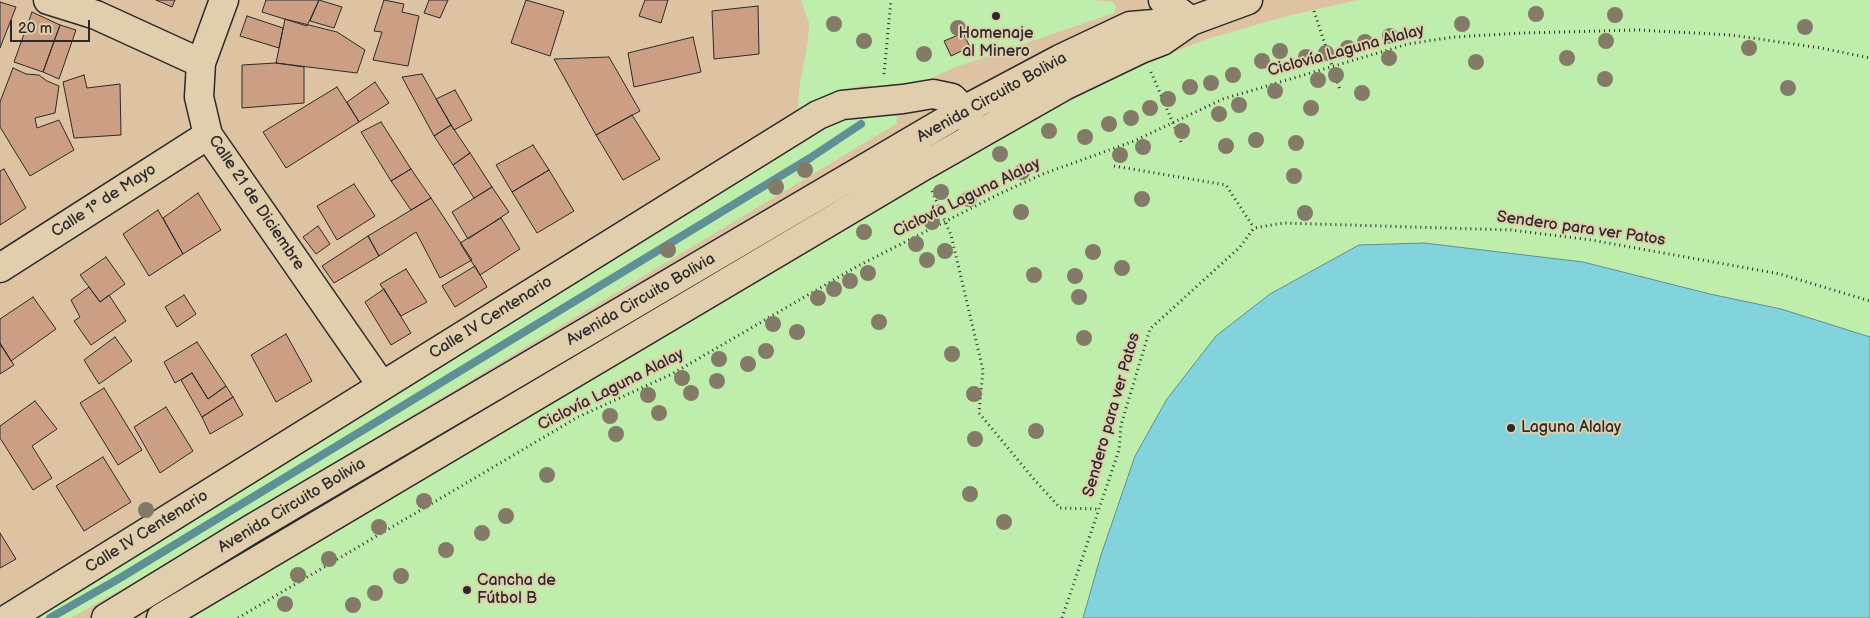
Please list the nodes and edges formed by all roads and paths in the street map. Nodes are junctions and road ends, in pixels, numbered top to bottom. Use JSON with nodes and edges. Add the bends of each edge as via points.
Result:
{"nodes":[{"id":1,"x":48,"y":0,"type":"edge"},
{"id":2,"x":224,"y":0,"type":"edge"},
{"id":3,"x":891,"y":0,"type":"edge"},
{"id":4,"x":1163,"y":0,"type":"edge"},
{"id":5,"x":1248,"y":0,"type":"edge"},
{"id":6,"x":1314,"y":11,"type":"dead end"},
{"id":7,"x":1191,"y":21,"type":"junction"},
{"id":8,"x":1141,"y":49,"type":"junction"},
{"id":9,"x":1870,"y":58,"type":"edge"},
{"id":10,"x":201,"y":63,"type":"junction"},
{"id":11,"x":1332,"y":67,"type":"junction"},
{"id":12,"x":884,"y":76,"type":"dead end"},
{"id":13,"x":1340,"y":90,"type":"dead end"},
{"id":14,"x":964,"y":110,"type":"junction"},
{"id":15,"x":1173,"y":123,"type":"junction"},
{"id":16,"x":979,"y":134,"type":"junction"},
{"id":17,"x":208,"y":135,"type":"junction"},
{"id":18,"x":1182,"y":144,"type":"dead end"},
{"id":19,"x":1114,"y":166,"type":"dead end"},
{"id":20,"x":920,"y":168,"type":"junction"},
{"id":21,"x":946,"y":221,"type":"junction"},
{"id":22,"x":1254,"y":228,"type":"junction"},
{"id":23,"x":0,"y":268,"type":"edge"},
{"id":24,"x":1870,"y":301,"type":"edge"},
{"id":25,"x":382,"y":386,"type":"junction"},
{"id":26,"x":1098,"y":509,"type":"junction"},
{"id":27,"x":9,"y":618,"type":"edge"},
{"id":28,"x":106,"y":618,"type":"edge"},
{"id":29,"x":161,"y":618,"type":"edge"},
{"id":30,"x":238,"y":618,"type":"edge"},
{"id":31,"x":1062,"y":618,"type":"edge"}],
"edges":[{"from":1,"to":10,"type":"main road","via":[[96,15]]},
{"from":2,"to":10,"type":"main road","name":"Calle 21 de Diciembre"},
{"from":3,"to":12,"type":"path"},
{"from":4,"to":7,"type":"main road"},
{"from":5,"to":7,"type":"main road","name":"Avenida Circuito Bolivia"},
{"from":6,"to":11,"type":"path"},
{"from":7,"to":8,"type":"main road","name":"Avenida Circuito Bolivia","via":[[1162,41]]},
{"from":7,"to":14,"type":"main road","name":"Avenida Circuito Bolivia","via":[[1130,26]]},
{"from":8,"to":15,"type":"path"},
{"from":8,"to":16,"type":"main road","name":"Avenida Circuito Bolivia","via":[[1064,86]]},
{"from":9,"to":11,"type":"path","name":"Ciclovía Laguna Alalay","via":[[1731,35],[1638,30],[1454,37],[1408,44]]},
{"from":10,"to":17,"type":"main road","name":"Calle 21 de Diciembre","via":[[199,97]]},
{"from":11,"to":13,"type":"path"},
{"from":11,"to":15,"type":"path","name":"Ciclovía Laguna Alalay","via":[[1223,99]]},
{"from":14,"to":16,"type":"main road","name":"Calle IV Centenario"},
{"from":14,"to":25,"type":"main road","name":"Calle IV Centenario","via":[[952,98],[933,94],[842,105],[818,115]]},
{"from":14,"to":28,"type":"main road","name":"Avenida Circuito Bolivia","via":[[253,528]]},
{"from":15,"to":18,"type":"path"},
{"from":15,"to":21,"type":"path","name":"Ciclovía Laguna Alalay","via":[[1134,141],[1043,174]]},
{"from":16,"to":20,"type":"main road","name":"Avenida Circuito Bolivia"},
{"from":17,"to":23,"type":"main road","name":"Calle 1° de Mayo"},
{"from":17,"to":25,"type":"main road","name":"Calle 21 de Diciembre"},
{"from":19,"to":22,"type":"path","via":[[1226,185]]},
{"from":20,"to":21,"type":"path"},
{"from":20,"to":29,"type":"main road","name":"Avenida Circuito Bolivia"},
{"from":21,"to":26,"type":"path","via":[[983,370],[979,413],[1060,508]]},
{"from":21,"to":30,"type":"path","name":"Ciclovía Laguna Alalay","via":[[856,267],[672,374],[578,417]]},
{"from":22,"to":24,"type":"path","name":"Sendero para ver Patos","via":[[1284,223],[1511,230],[1590,240],[1780,274]]},
{"from":22,"to":26,"type":"path","name":"Sendero para ver Patos","via":[[1240,247],[1150,329],[1121,425],[1118,450]]},
{"from":25,"to":27,"type":"main road","name":"Calle IV Centenario"},
{"from":26,"to":31,"type":"path","name":"Sendero para ver Patos"}]}
